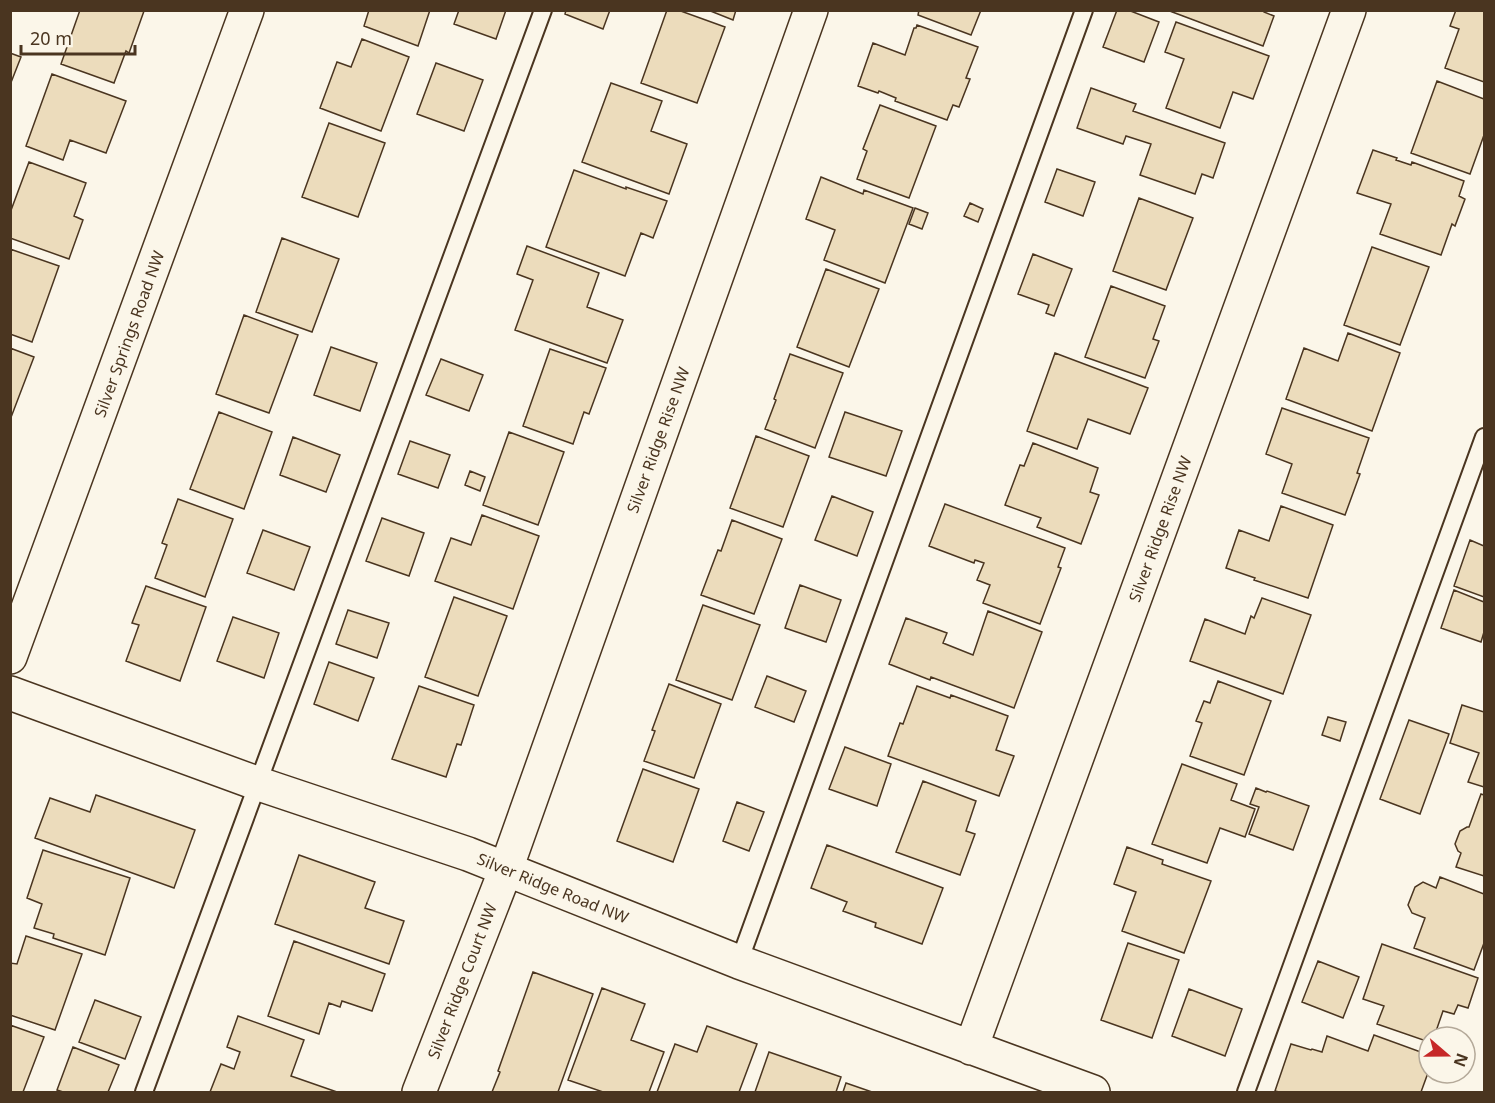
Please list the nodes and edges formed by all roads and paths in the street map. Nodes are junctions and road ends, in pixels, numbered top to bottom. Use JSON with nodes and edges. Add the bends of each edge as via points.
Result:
{"nodes":[{"id":1,"x":247,"y":10,"type":"edge"},
{"id":2,"x":543,"y":10,"type":"edge"},
{"id":3,"x":811,"y":10,"type":"edge"},
{"id":4,"x":1084,"y":10,"type":"edge"},
{"id":5,"x":1349,"y":10,"type":"edge"},
{"id":6,"x":1485,"y":437,"type":"edge"},
{"id":7,"x":10,"y":657,"type":"edge"},
{"id":8,"x":10,"y":693,"type":"edge"},
{"id":9,"x":259,"y":784,"type":"junction"},
{"id":10,"x":506,"y":869,"type":"junction"},
{"id":11,"x":739,"y":962,"type":"junction"},
{"id":12,"x":972,"y":1048,"type":"junction"},
{"id":13,"x":1052,"y":1085,"type":"edge"},
{"id":14,"x":144,"y":1092,"type":"edge"},
{"id":15,"x":419,"y":1092,"type":"edge"},
{"id":16,"x":1093,"y":1092,"type":"edge"},
{"id":17,"x":1246,"y":1092,"type":"edge"}],
"edges":[{"from":1,"to":7,"type":"street","name":"Silver Springs Road NW"},
{"from":2,"to":9,"type":"lane"},
{"from":3,"to":10,"type":"street","name":"Silver Ridge Rise NW"},
{"from":4,"to":11,"type":"lane"},
{"from":5,"to":12,"type":"street","name":"Silver Ridge Rise NW"},
{"from":6,"to":17,"type":"lane"},
{"from":8,"to":9,"type":"street","name":"Silver Ridge Road NW"},
{"from":9,"to":10,"type":"street","name":"Silver Ridge Road NW"},
{"from":9,"to":14,"type":"lane"},
{"from":10,"to":11,"type":"street","name":"Silver Ridge Road NW"},
{"from":10,"to":15,"type":"street","name":"Silver Ridge Court NW"},
{"from":11,"to":12,"type":"street","name":"Silver Ridge Road NW"},
{"from":12,"to":13,"type":"street","name":"Silver Ridge Road NW"},
{"from":13,"to":16,"type":"street","name":"Silver Ridge Road NW"}]}
